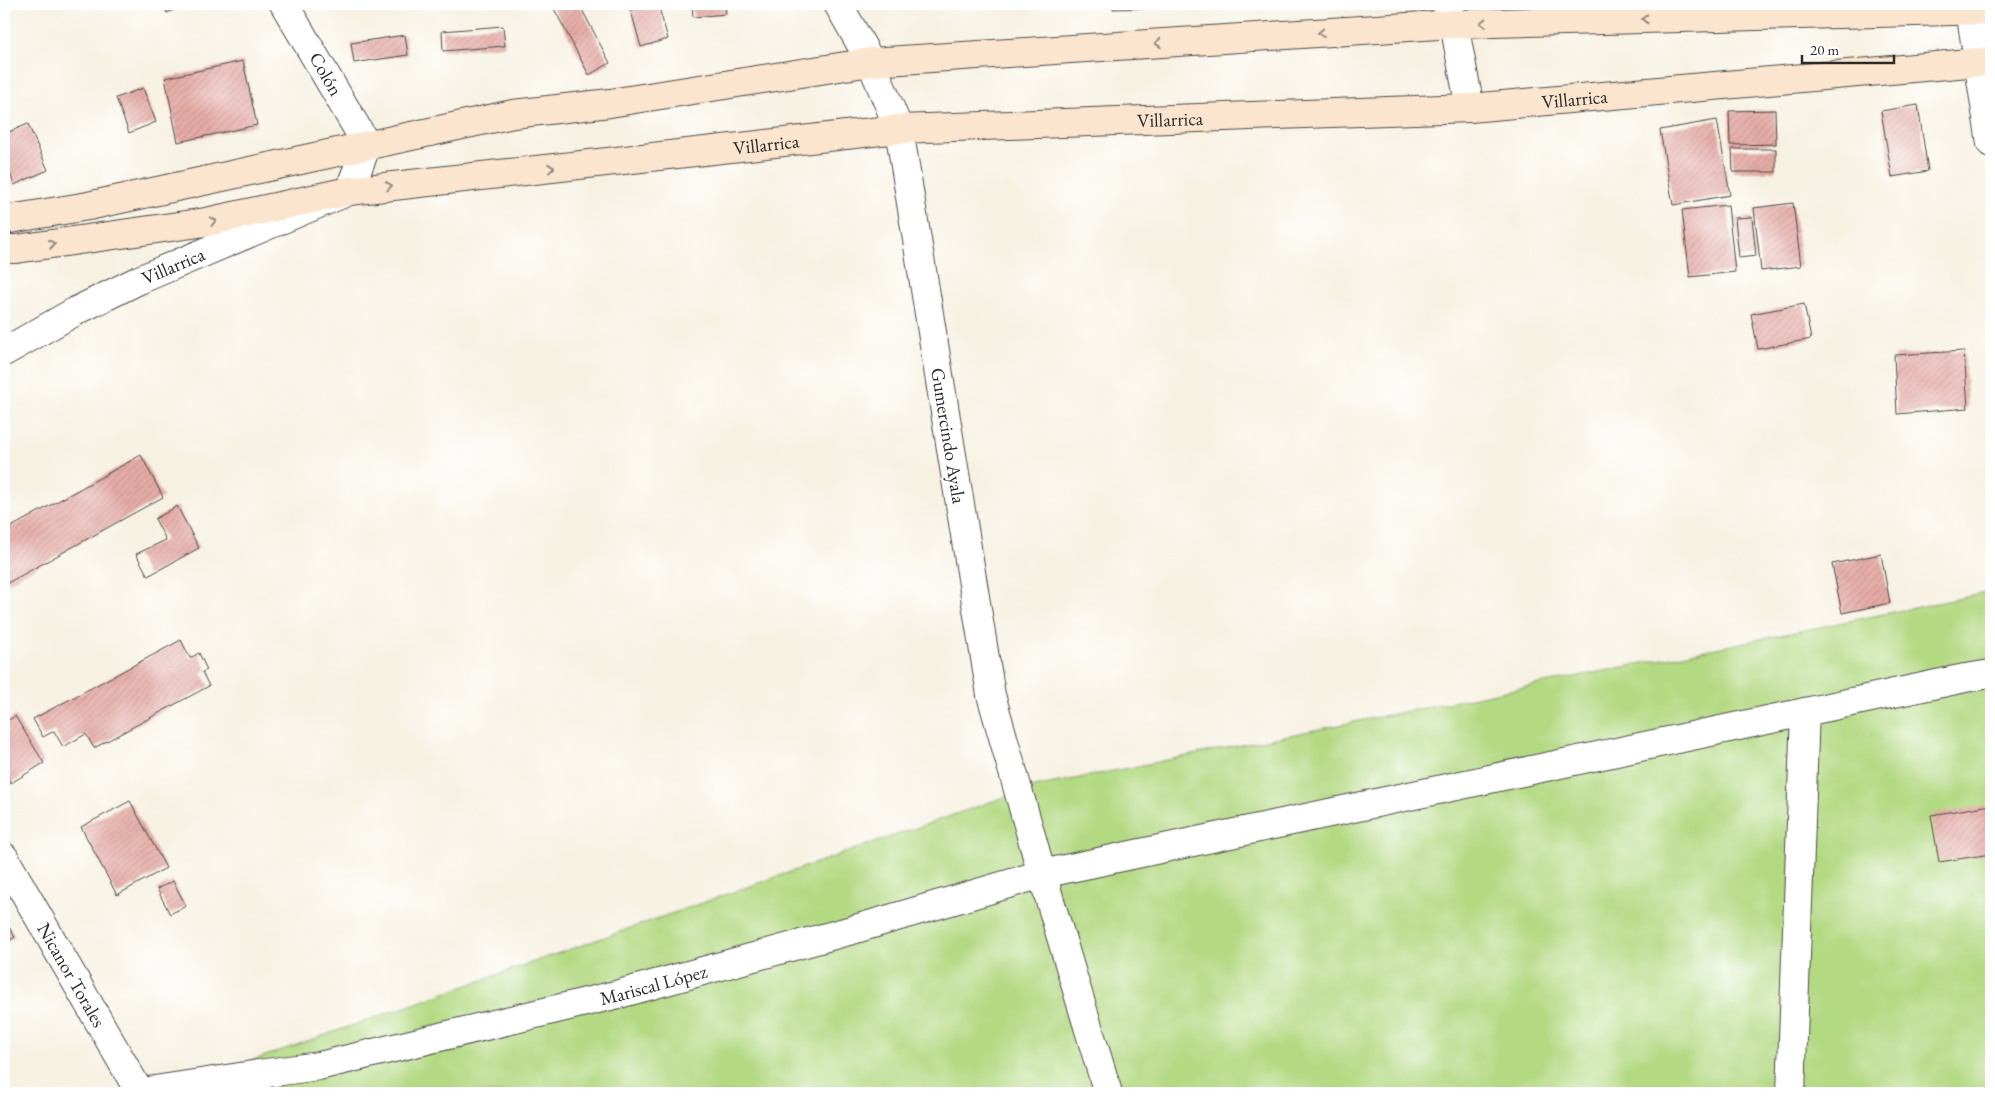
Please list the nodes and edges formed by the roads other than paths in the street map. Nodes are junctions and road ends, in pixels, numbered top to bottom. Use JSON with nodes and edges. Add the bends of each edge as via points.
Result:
{"nodes":[{"id":1,"x":284,"y":4,"type":"edge"},
{"id":2,"x":838,"y":4,"type":"edge"},
{"id":3,"x":1976,"y":8,"type":"edge"},
{"id":4,"x":1450,"y":14,"type":"edge"},
{"id":5,"x":871,"y":62,"type":"junction"},
{"id":6,"x":1985,"y":62,"type":"edge"},
{"id":7,"x":1470,"y":108,"type":"junction"},
{"id":8,"x":899,"y":129,"type":"junction"},
{"id":9,"x":1991,"y":144,"type":"edge"},
{"id":10,"x":367,"y":145,"type":"junction"},
{"id":11,"x":349,"y":191,"type":"junction"},
{"id":12,"x":4,"y":220,"type":"edge"},
{"id":13,"x":4,"y":249,"type":"edge"},
{"id":14,"x":4,"y":352,"type":"edge"},
{"id":15,"x":1991,"y":674,"type":"edge"},
{"id":16,"x":1805,"y":712,"type":"junction"},
{"id":17,"x":4,"y":857,"type":"edge"},
{"id":18,"x":1042,"y":874,"type":"junction"},
{"id":19,"x":257,"y":1084,"type":"edge"},
{"id":20,"x":138,"y":1093,"type":"edge"},
{"id":21,"x":1108,"y":1093,"type":"edge"},
{"id":22,"x":1792,"y":1093,"type":"edge"}],
"edges":[{"from":1,"to":10,"type":"street","name":"Colón"},
{"from":2,"to":5,"type":"street","name":"Gumercindo Ayala"},
{"from":3,"to":4,"type":"street","one_way":true},
{"from":3,"to":6,"type":"street"},
{"from":4,"to":5,"type":"street","one_way":true},
{"from":4,"to":7,"type":"street"},
{"from":5,"to":8,"type":"street","name":"Gumercindo Ayala"},
{"from":5,"to":10,"type":"street","via":[[610,103],[513,114]]},
{"from":6,"to":7,"type":"street","name":"Villarrica"},
{"from":6,"to":9,"type":"street"},
{"from":7,"to":8,"type":"street","name":"Villarrica"},
{"from":11,"to":8,"type":"street","name":"Villarrica","one_way":true},
{"from":8,"to":18,"type":"street","name":"Gumercindo Ayala","via":[[991,695]]},
{"from":10,"to":11,"type":"street"},
{"from":10,"to":12,"type":"street","via":[[88,206]]},
{"from":13,"to":11,"type":"street","name":"Villarrica","one_way":true,"via":[[206,222]]},
{"from":11,"to":14,"type":"street","name":"Villarrica","via":[[139,280]]},
{"from":15,"to":16,"type":"street","name":"Mariscal López"},
{"from":16,"to":18,"type":"street","name":"Mariscal López"},
{"from":16,"to":22,"type":"street"},
{"from":17,"to":20,"type":"street","name":"Nicanor Torales"},
{"from":18,"to":19,"type":"street","name":"Mariscal López","via":[[619,994],[318,1066]]},
{"from":18,"to":21,"type":"street","name":"Gumercindo Ayala"},
{"from":19,"to":20,"type":"street","name":"Mariscal López"}]}
